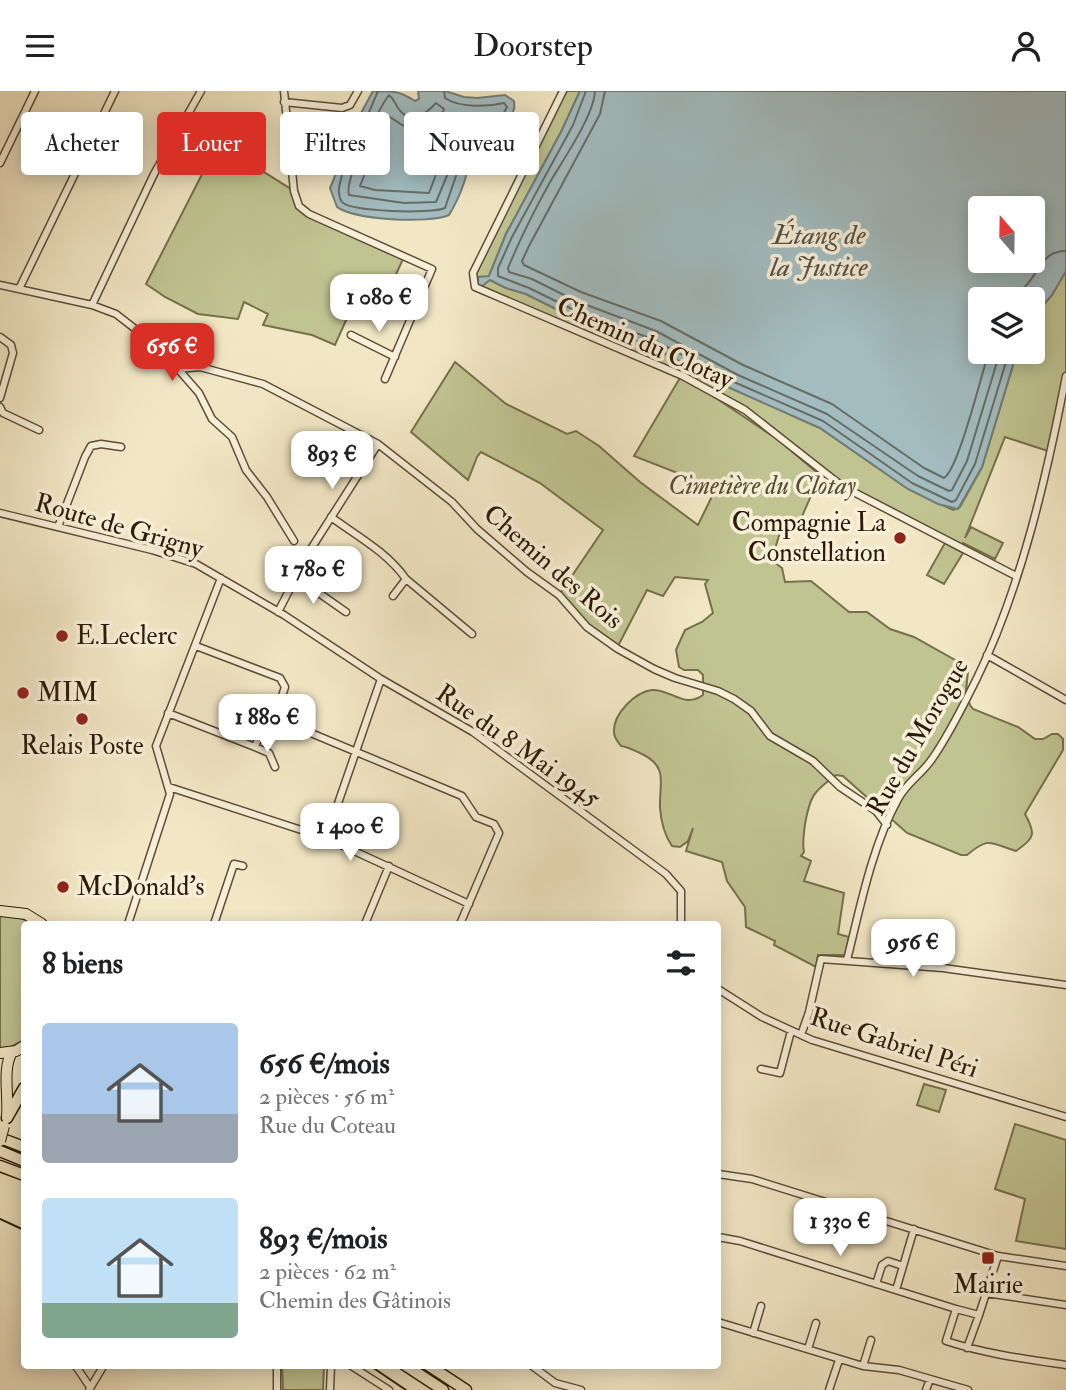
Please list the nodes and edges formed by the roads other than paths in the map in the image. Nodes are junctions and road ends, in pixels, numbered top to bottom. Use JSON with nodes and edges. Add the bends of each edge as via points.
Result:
{"nodes":[{"id":1,"x":34,"y":91,"type":"edge"},
{"id":2,"x":115,"y":91,"type":"edge"},
{"id":3,"x":201,"y":91,"type":"edge"},
{"id":4,"x":284,"y":91,"type":"edge"},
{"id":5,"x":358,"y":91,"type":"edge"},
{"id":6,"x":563,"y":91,"type":"edge"},
{"id":7,"x":285,"y":101,"type":"junction"},
{"id":8,"x":0,"y":163,"type":"edge"},
{"id":9,"x":0,"y":285,"type":"edge"},
{"id":10,"x":19,"y":289,"type":"junction"},
{"id":11,"x":397,"y":292,"type":"dead end"},
{"id":12,"x":419,"y":300,"type":"junction"},
{"id":13,"x":92,"y":305,"type":"junction"},
{"id":14,"x":351,"y":335,"type":"dead end"},
{"id":15,"x":0,"y":337,"type":"edge"},
{"id":16,"x":395,"y":357,"type":"junction"},
{"id":17,"x":178,"y":369,"type":"junction"},
{"id":18,"x":1066,"y":376,"type":"edge"},
{"id":19,"x":385,"y":379,"type":"dead end"},
{"id":20,"x":0,"y":398,"type":"edge"},
{"id":21,"x":0,"y":407,"type":"edge"},
{"id":22,"x":40,"y":430,"type":"dead end"},
{"id":23,"x":378,"y":444,"type":"junction"},
{"id":24,"x":121,"y":447,"type":"dead end"},
{"id":25,"x":0,"y":513,"type":"edge"},
{"id":26,"x":331,"y":517,"type":"junction"},
{"id":27,"x":58,"y":527,"type":"junction"},
{"id":28,"x":294,"y":541,"type":"dead end"},
{"id":29,"x":1016,"y":576,"type":"junction"},
{"id":30,"x":296,"y":577,"type":"junction"},
{"id":31,"x":221,"y":578,"type":"junction"},
{"id":32,"x":405,"y":579,"type":"junction"},
{"id":33,"x":393,"y":596,"type":"dead end"},
{"id":34,"x":262,"y":602,"type":"joint"},
{"id":35,"x":278,"y":612,"type":"junction"},
{"id":36,"x":346,"y":612,"type":"dead end"},
{"id":37,"x":472,"y":634,"type":"dead end"},
{"id":38,"x":196,"y":646,"type":"junction"},
{"id":39,"x":987,"y":655,"type":"junction"},
{"id":40,"x":381,"y":679,"type":"junction"},
{"id":41,"x":1066,"y":700,"type":"edge"},
{"id":42,"x":168,"y":713,"type":"junction"},
{"id":43,"x":270,"y":716,"type":"junction"},
{"id":44,"x":255,"y":747,"type":"junction"},
{"id":45,"x":355,"y":752,"type":"junction"},
{"id":46,"x":275,"y":767,"type":"dead end"},
{"id":47,"x":169,"y":787,"type":"junction"},
{"id":48,"x":887,"y":825,"type":"junction"},
{"id":49,"x":326,"y":838,"type":"junction"},
{"id":50,"x":243,"y":866,"type":"dead end"},
{"id":51,"x":389,"y":866,"type":"junction"},
{"id":52,"x":469,"y":904,"type":"junction"},
{"id":53,"x":0,"y":911,"type":"edge"},
{"id":54,"x":36,"y":921,"type":"edge"},
{"id":55,"x":129,"y":921,"type":"edge"},
{"id":56,"x":215,"y":921,"type":"edge"},
{"id":57,"x":366,"y":921,"type":"edge"},
{"id":58,"x":461,"y":921,"type":"edge"},
{"id":59,"x":681,"y":921,"type":"edge"},
{"id":60,"x":847,"y":960,"type":"junction"},
{"id":61,"x":1066,"y":985,"type":"edge"},
{"id":62,"x":721,"y":991,"type":"edge"},
{"id":63,"x":791,"y":1031,"type":"junction"},
{"id":64,"x":801,"y":1035,"type":"junction"},
{"id":65,"x":21,"y":1048,"type":"edge"},
{"id":66,"x":12,"y":1052,"type":"junction"},
{"id":67,"x":0,"y":1053,"type":"edge"},
{"id":68,"x":761,"y":1069,"type":"dead end"},
{"id":69,"x":21,"y":1094,"type":"edge"},
{"id":70,"x":1066,"y":1117,"type":"edge"},
{"id":71,"x":6,"y":1122,"type":"junction"},
{"id":72,"x":0,"y":1140,"type":"edge"},
{"id":73,"x":21,"y":1146,"type":"edge"},
{"id":74,"x":0,"y":1151,"type":"edge"},
{"id":75,"x":21,"y":1160,"type":"edge"},
{"id":76,"x":0,"y":1166,"type":"edge"},
{"id":77,"x":21,"y":1174,"type":"edge"},
{"id":78,"x":721,"y":1174,"type":"edge"},
{"id":79,"x":914,"y":1229,"type":"junction"},
{"id":80,"x":721,"y":1238,"type":"edge"},
{"id":81,"x":998,"y":1255,"type":"junction"},
{"id":82,"x":903,"y":1266,"type":"junction"},
{"id":83,"x":1066,"y":1266,"type":"edge"},
{"id":84,"x":876,"y":1284,"type":"junction"},
{"id":85,"x":896,"y":1290,"type":"junction"},
{"id":86,"x":986,"y":1293,"type":"junction"},
{"id":87,"x":761,"y":1305,"type":"dead end"},
{"id":88,"x":1066,"y":1305,"type":"edge"},
{"id":89,"x":956,"y":1309,"type":"junction"},
{"id":90,"x":979,"y":1315,"type":"junction"},
{"id":91,"x":721,"y":1323,"type":"edge"},
{"id":92,"x":816,"y":1323,"type":"dead end"},
{"id":93,"x":752,"y":1333,"type":"junction"},
{"id":94,"x":871,"y":1340,"type":"dead end"},
{"id":95,"x":967,"y":1348,"type":"junction"},
{"id":96,"x":808,"y":1349,"type":"junction"},
{"id":97,"x":839,"y":1360,"type":"junction"},
{"id":98,"x":1066,"y":1365,"type":"edge"},
{"id":99,"x":863,"y":1366,"type":"junction"},
{"id":100,"x":78,"y":1369,"type":"edge"},
{"id":101,"x":102,"y":1369,"type":"edge"},
{"id":102,"x":276,"y":1369,"type":"edge"},
{"id":103,"x":331,"y":1369,"type":"edge"},
{"id":104,"x":356,"y":1369,"type":"edge"},
{"id":105,"x":411,"y":1369,"type":"edge"},
{"id":106,"x":434,"y":1369,"type":"edge"},
{"id":107,"x":536,"y":1369,"type":"edge"},
{"id":108,"x":930,"y":1379,"type":"junction"},
{"id":109,"x":90,"y":1388,"type":"edge"},
{"id":110,"x":276,"y":1390,"type":"edge"},
{"id":111,"x":330,"y":1390,"type":"edge"},
{"id":112,"x":388,"y":1390,"type":"edge"},
{"id":113,"x":443,"y":1390,"type":"edge"},
{"id":114,"x":466,"y":1390,"type":"edge"},
{"id":115,"x":581,"y":1390,"type":"edge"},
{"id":116,"x":829,"y":1390,"type":"edge"},
{"id":117,"x":926,"y":1390,"type":"edge"},
{"id":118,"x":968,"y":1390,"type":"edge"}],
"edges":[{"from":1,"to":8,"type":"street"},
{"from":2,"to":10,"type":"street"},
{"from":3,"to":13,"type":"street","via":[[154,174]]},
{"from":4,"to":7,"type":"street"},
{"from":5,"to":7,"type":"street","via":[[350,106],[342,109]]},
{"from":6,"to":29,"type":"street","name":"Chemin du Clotay","via":[[473,273],[475,286],[683,376],[745,410],[842,486]]},
{"from":7,"to":12,"type":"street","via":[[299,207],[432,269]]},
{"from":9,"to":10,"type":"street"},
{"from":10,"to":13,"type":"street"},
{"from":11,"to":12,"type":"street"},
{"from":12,"to":16,"type":"street"},
{"from":13,"to":17,"type":"street","via":[[116,314]]},
{"from":14,"to":16,"type":"street"},
{"from":15,"to":20,"type":"street","via":[[13,353]]},
{"from":16,"to":19,"type":"street"},
{"from":17,"to":23,"type":"street","name":"Chemin des Rois","via":[[200,367],[263,384]]},
{"from":17,"to":28,"type":"street","via":[[199,393],[212,419],[232,437],[246,470]]},
{"from":18,"to":29,"type":"street","name":"Rue du Morogue","via":[[1051,452]]},
{"from":21,"to":22,"type":"street","via":[[3,413]]},
{"from":23,"to":26,"type":"street"},
{"from":23,"to":48,"type":"street","name":"Chemin des Rois","via":[[559,595],[587,627],[654,669],[734,699],[751,711],[770,736],[813,761]]},
{"from":24,"to":27,"type":"street","via":[[91,446]]},
{"from":25,"to":27,"type":"street","name":"Route de Grigny"},
{"from":26,"to":30,"type":"street"},
{"from":26,"to":32,"type":"street","via":[[391,560]]},
{"from":27,"to":31,"type":"street","name":"Route de Grigny","via":[[182,558]]},
{"from":29,"to":39,"type":"street","name":"Rue du Morogue"},
{"from":30,"to":35,"type":"street"},
{"from":30,"to":36,"type":"street"},
{"from":31,"to":34,"type":"street","name":"Route de Grigny"},
{"from":31,"to":38,"type":"street"},
{"from":32,"to":33,"type":"street"},
{"from":32,"to":37,"type":"street"},
{"from":34,"to":35,"type":"street","name":"Rue du 8 Mai 1945"},
{"from":35,"to":40,"type":"street","name":"Rue du 8 Mai 1945"},
{"from":38,"to":42,"type":"street"},
{"from":38,"to":43,"type":"street","via":[[279,678],[285,687]]},
{"from":39,"to":41,"type":"street"},
{"from":39,"to":48,"type":"street","name":"Rue du Morogue","via":[[946,736],[922,772],[908,783]]},
{"from":40,"to":45,"type":"street"},
{"from":40,"to":59,"type":"street","name":"Rue du 8 Mai 1945","via":[[473,732],[673,879],[682,898]]},
{"from":42,"to":44,"type":"street"},
{"from":42,"to":47,"type":"street","via":[[156,746]]},
{"from":43,"to":44,"type":"street"},
{"from":43,"to":45,"type":"street"},
{"from":44,"to":46,"type":"street","via":[[269,753]]},
{"from":45,"to":49,"type":"street"},
{"from":45,"to":52,"type":"street","via":[[462,796],[477,817],[494,824],[499,833]]},
{"from":47,"to":49,"type":"street"},
{"from":47,"to":55,"type":"street"},
{"from":48,"to":60,"type":"street","name":"Rue du Morogue","via":[[867,880]]},
{"from":49,"to":51,"type":"street"},
{"from":50,"to":56,"type":"street","via":[[234,864]]},
{"from":51,"to":52,"type":"street"},
{"from":51,"to":57,"type":"street"},
{"from":52,"to":58,"type":"street"},
{"from":53,"to":54,"type":"main road","via":[[21,913]]},
{"from":60,"to":61,"type":"street"},
{"from":60,"to":64,"type":"street","via":[[821,959]]},
{"from":62,"to":63,"type":"street","name":"Rue Gabriel Péri"},
{"from":63,"to":64,"type":"street","name":"Rue Gabriel Péri"},
{"from":63,"to":68,"type":"street","via":[[780,1073]]},
{"from":64,"to":70,"type":"street","name":"Rue Gabriel Péri"},
{"from":65,"to":66,"type":"main road"},
{"from":66,"to":67,"type":"main road"},
{"from":66,"to":71,"type":"main road","via":[[7,1064]]},
{"from":69,"to":71,"type":"highway"},
{"from":71,"to":72,"type":"main road","bridge":true},
{"from":72,"to":73,"type":"highway"},
{"from":74,"to":75,"type":"highway"},
{"from":76,"to":77,"type":"highway"},
{"from":78,"to":79,"type":"street","via":[[752,1179]]},
{"from":79,"to":81,"type":"street"},
{"from":79,"to":82,"type":"street"},
{"from":80,"to":84,"type":"street"},
{"from":81,"to":83,"type":"street"},
{"from":81,"to":86,"type":"street"},
{"from":82,"to":84,"type":"street","via":[[888,1261]]},
{"from":82,"to":85,"type":"street"},
{"from":84,"to":85,"type":"street"},
{"from":85,"to":89,"type":"street"},
{"from":86,"to":88,"type":"street"},
{"from":86,"to":90,"type":"street"},
{"from":87,"to":93,"type":"street"},
{"from":89,"to":90,"type":"street"},
{"from":89,"to":95,"type":"street","via":[[946,1341]]},
{"from":90,"to":95,"type":"street"},
{"from":91,"to":93,"type":"street"},
{"from":92,"to":96,"type":"street"},
{"from":93,"to":96,"type":"street"},
{"from":94,"to":99,"type":"street"},
{"from":95,"to":98,"type":"street"},
{"from":96,"to":97,"type":"street"},
{"from":97,"to":99,"type":"street"},
{"from":97,"to":116,"type":"street"},
{"from":99,"to":108,"type":"street"},
{"from":100,"to":109,"type":"street"},
{"from":101,"to":109,"type":"street"},
{"from":102,"to":110,"type":"street"},
{"from":103,"to":111,"type":"street"},
{"from":104,"to":112,"type":"street"},
{"from":105,"to":113,"type":"highway"},
{"from":106,"to":114,"type":"highway"},
{"from":107,"to":115,"type":"street","via":[[555,1383]]},
{"from":108,"to":117,"type":"street"},
{"from":108,"to":118,"type":"street"}]}
